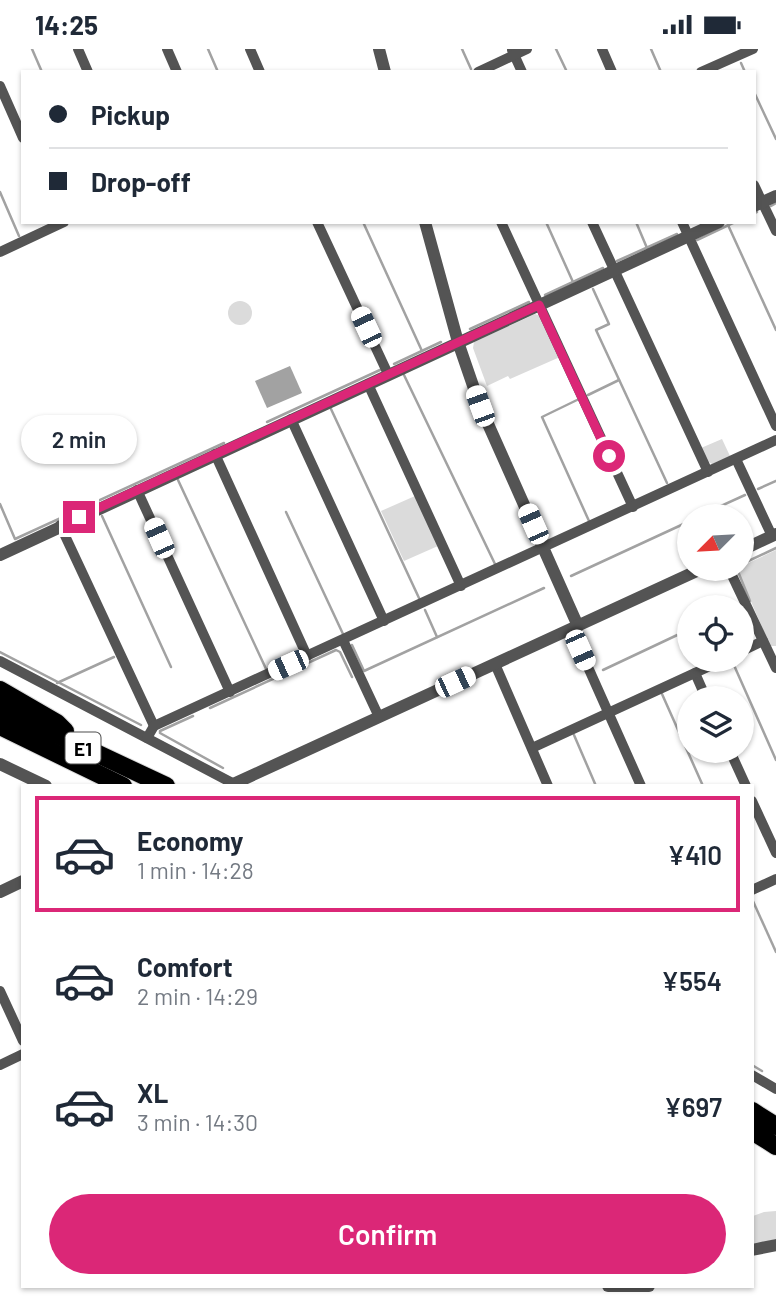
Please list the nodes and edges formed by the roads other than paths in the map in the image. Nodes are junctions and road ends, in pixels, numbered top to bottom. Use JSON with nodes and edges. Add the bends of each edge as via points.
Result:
{"nodes":[{"id":1,"x":78,"y":49,"type":"edge"},
{"id":2,"x":167,"y":49,"type":"edge"},
{"id":3,"x":250,"y":49,"type":"edge"},
{"id":4,"x":379,"y":49,"type":"edge"},
{"id":5,"x":527,"y":49,"type":"edge"},
{"id":6,"x":601,"y":49,"type":"edge"},
{"id":7,"x":753,"y":49,"type":"edge"},
{"id":8,"x":513,"y":52,"type":"edge"},
{"id":9,"x":87,"y":70,"type":"edge"},
{"id":10,"x":176,"y":70,"type":"edge"},
{"id":11,"x":259,"y":70,"type":"edge"},
{"id":12,"x":384,"y":70,"type":"edge"},
{"id":13,"x":482,"y":70,"type":"edge"},
{"id":14,"x":521,"y":70,"type":"edge"},
{"id":15,"x":611,"y":70,"type":"edge"},
{"id":16,"x":706,"y":70,"type":"edge"},
{"id":17,"x":0,"y":86,"type":"edge"},
{"id":18,"x":21,"y":133,"type":"edge"},
{"id":19,"x":776,"y":196,"type":"edge"},
{"id":20,"x":758,"y":204,"type":"edge"},
{"id":21,"x":59,"y":224,"type":"edge"},
{"id":22,"x":318,"y":224,"type":"edge"},
{"id":23,"x":426,"y":224,"type":"edge"},
{"id":24,"x":502,"y":224,"type":"edge"},
{"id":25,"x":593,"y":224,"type":"edge"},
{"id":26,"x":683,"y":224,"type":"edge"},
{"id":27,"x":715,"y":224,"type":"edge"},
{"id":28,"x":776,"y":231,"type":"edge"},
{"id":29,"x":688,"y":236,"type":"junction"},
{"id":30,"x":0,"y":252,"type":"edge"},
{"id":31,"x":614,"y":270,"type":"junction"},
{"id":32,"x":539,"y":305,"type":"junction"},
{"id":33,"x":458,"y":342,"type":"junction"},
{"id":34,"x":388,"y":375,"type":"junction"},
{"id":35,"x":368,"y":384,"type":"junction"},
{"id":36,"x":291,"y":419,"type":"junction"},
{"id":37,"x":776,"y":426,"type":"edge"},
{"id":38,"x":776,"y":440,"type":"edge"},
{"id":39,"x":215,"y":454,"type":"junction"},
{"id":40,"x":736,"y":459,"type":"junction"},
{"id":41,"x":708,"y":472,"type":"junction"},
{"id":42,"x":137,"y":490,"type":"junction"},
{"id":43,"x":632,"y":507,"type":"junction"},
{"id":44,"x":60,"y":525,"type":"junction"},
{"id":45,"x":774,"y":535,"type":"edge"},
{"id":46,"x":754,"y":544,"type":"edge"},
{"id":47,"x":543,"y":548,"type":"junction"},
{"id":48,"x":0,"y":555,"type":"edge"},
{"id":49,"x":677,"y":580,"type":"edge"},
{"id":50,"x":735,"y":581,"type":"edge"},
{"id":51,"x":461,"y":586,"type":"junction"},
{"id":52,"x":384,"y":621,"type":"junction"},
{"id":53,"x":574,"y":627,"type":"junction"},
{"id":54,"x":343,"y":640,"type":"junction"},
{"id":55,"x":763,"y":641,"type":"junction"},
{"id":56,"x":754,"y":645,"type":"edge"},
{"id":57,"x":773,"y":652,"type":"edge"},
{"id":58,"x":307,"y":656,"type":"junction"},
{"id":59,"x":0,"y":661,"type":"edge"},
{"id":60,"x":495,"y":664,"type":"junction"},
{"id":61,"x":776,"y":668,"type":"edge"},
{"id":62,"x":695,"y":673,"type":"joint"},
{"id":63,"x":701,"y":686,"type":"edge"},
{"id":64,"x":0,"y":690,"type":"edge"},
{"id":65,"x":230,"y":692,"type":"junction"},
{"id":66,"x":0,"y":708,"type":"edge"},
{"id":67,"x":608,"y":713,"type":"junction"},
{"id":68,"x":379,"y":717,"type":"junction"},
{"id":69,"x":0,"y":726,"type":"edge"},
{"id":70,"x":154,"y":726,"type":"junction"},
{"id":71,"x":147,"y":738,"type":"junction"},
{"id":72,"x":80,"y":747,"type":"junction"},
{"id":73,"x":532,"y":748,"type":"junction"},
{"id":74,"x":735,"y":763,"type":"edge"},
{"id":75,"x":0,"y":764,"type":"edge"},
{"id":76,"x":42,"y":784,"type":"edge"},
{"id":77,"x":119,"y":784,"type":"edge"},
{"id":78,"x":162,"y":784,"type":"edge"},
{"id":79,"x":232,"y":784,"type":"edge"},
{"id":80,"x":236,"y":784,"type":"edge"},
{"id":81,"x":547,"y":784,"type":"edge"},
{"id":82,"x":640,"y":784,"type":"edge"},
{"id":83,"x":745,"y":784,"type":"edge"},
{"id":84,"x":754,"y":805,"type":"edge"},
{"id":85,"x":776,"y":853,"type":"edge"},
{"id":86,"x":776,"y":879,"type":"edge"},
{"id":87,"x":21,"y":882,"type":"edge"},
{"id":88,"x":754,"y":889,"type":"edge"},
{"id":89,"x":0,"y":892,"type":"edge"},
{"id":90,"x":0,"y":991,"type":"edge"},
{"id":91,"x":21,"y":1037,"type":"edge"},
{"id":92,"x":21,"y":1055,"type":"edge"},
{"id":93,"x":0,"y":1065,"type":"edge"},
{"id":94,"x":754,"y":1076,"type":"edge"},
{"id":95,"x":776,"y":1089,"type":"edge"},
{"id":96,"x":754,"y":1112,"type":"edge"},
{"id":97,"x":776,"y":1126,"type":"edge"},
{"id":98,"x":754,"y":1133,"type":"edge"},
{"id":99,"x":776,"y":1146,"type":"edge"},
{"id":100,"x":776,"y":1245,"type":"edge"},
{"id":101,"x":754,"y":1250,"type":"edge"}],
"edges":[{"from":1,"to":9,"type":"street"},
{"from":2,"to":10,"type":"street"},
{"from":3,"to":11,"type":"street"},
{"from":4,"to":12,"type":"street"},
{"from":5,"to":8,"type":"street"},
{"from":6,"to":15,"type":"street"},
{"from":7,"to":16,"type":"street"},
{"from":8,"to":13,"type":"street"},
{"from":8,"to":14,"type":"street"},
{"from":17,"to":18,"type":"street"},
{"from":19,"to":20,"type":"street"},
{"from":20,"to":28,"type":"street"},
{"from":21,"to":30,"type":"street"},
{"from":22,"to":34,"type":"street"},
{"from":23,"to":33,"type":"street"},
{"from":24,"to":32,"type":"street"},
{"from":25,"to":31,"type":"street"},
{"from":26,"to":29,"type":"street"},
{"from":27,"to":29,"type":"street"},
{"from":29,"to":31,"type":"street"},
{"from":29,"to":37,"type":"street"},
{"from":31,"to":32,"type":"street"},
{"from":31,"to":41,"type":"street"},
{"from":32,"to":33,"type":"street"},
{"from":32,"to":43,"type":"street"},
{"from":33,"to":34,"type":"street"},
{"from":33,"to":47,"type":"street","via":[[480,406]]},
{"from":34,"to":35,"type":"street"},
{"from":35,"to":36,"type":"street"},
{"from":35,"to":51,"type":"street"},
{"from":36,"to":39,"type":"street"},
{"from":36,"to":52,"type":"street"},
{"from":38,"to":40,"type":"street"},
{"from":39,"to":42,"type":"street"},
{"from":39,"to":58,"type":"street"},
{"from":40,"to":41,"type":"street"},
{"from":40,"to":45,"type":"street"},
{"from":41,"to":43,"type":"street"},
{"from":42,"to":44,"type":"street"},
{"from":42,"to":65,"type":"street"},
{"from":43,"to":47,"type":"street"},
{"from":44,"to":48,"type":"street"},
{"from":44,"to":70,"type":"street"},
{"from":45,"to":46,"type":"street"},
{"from":47,"to":51,"type":"street"},
{"from":47,"to":53,"type":"street"},
{"from":49,"to":53,"type":"street"},
{"from":50,"to":55,"type":"street"},
{"from":51,"to":52,"type":"street"},
{"from":52,"to":54,"type":"street"},
{"from":53,"to":60,"type":"street"},
{"from":53,"to":67,"type":"street"},
{"from":54,"to":58,"type":"street"},
{"from":54,"to":68,"type":"street"},
{"from":55,"to":56,"type":"street"},
{"from":55,"to":57,"type":"street"},
{"from":57,"to":61,"type":"street"},
{"from":58,"to":65,"type":"street"},
{"from":59,"to":71,"type":"street"},
{"from":60,"to":68,"type":"street"},
{"from":60,"to":73,"type":"street"},
{"from":62,"to":63,"type":"street"},
{"from":62,"to":67,"type":"street"},
{"from":64,"to":72,"type":"highway","via":[[57,723]]},
{"from":65,"to":70,"type":"street"},
{"from":66,"to":72,"type":"highway","number":"E1"},
{"from":67,"to":73,"type":"street"},
{"from":67,"to":82,"type":"street"},
{"from":68,"to":80,"type":"street"},
{"from":69,"to":77,"type":"highway","number":"E1"},
{"from":70,"to":71,"type":"street"},
{"from":71,"to":79,"type":"street"},
{"from":72,"to":78,"type":"highway","number":"E1"},
{"from":73,"to":81,"type":"street"},
{"from":74,"to":83,"type":"street"},
{"from":75,"to":76,"type":"street"},
{"from":84,"to":85,"type":"street"},
{"from":86,"to":88,"type":"street"},
{"from":87,"to":89,"type":"street"},
{"from":90,"to":91,"type":"street"},
{"from":92,"to":93,"type":"street"},
{"from":94,"to":95,"type":"street"},
{"from":96,"to":97,"type":"highway"},
{"from":98,"to":99,"type":"highway"},
{"from":100,"to":101,"type":"street"}]}
